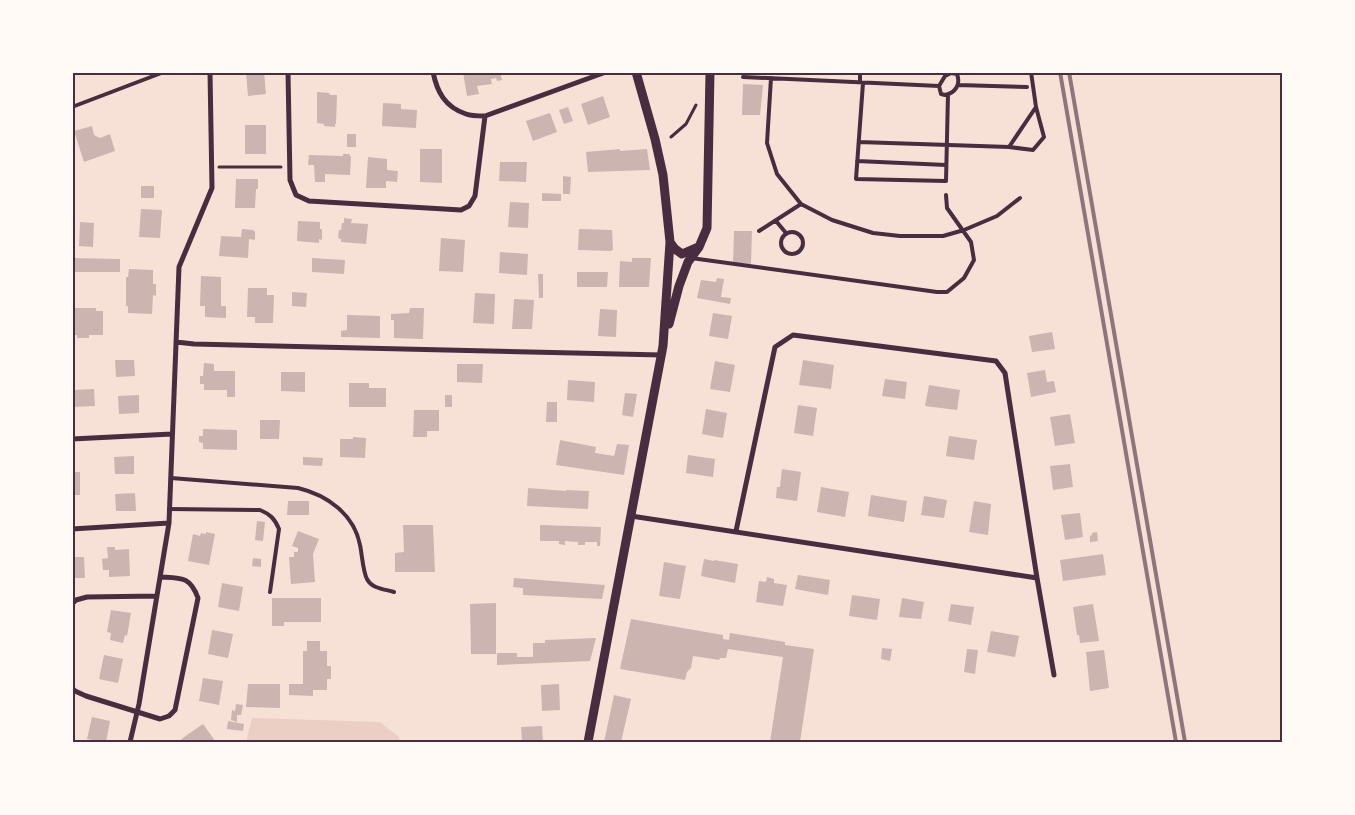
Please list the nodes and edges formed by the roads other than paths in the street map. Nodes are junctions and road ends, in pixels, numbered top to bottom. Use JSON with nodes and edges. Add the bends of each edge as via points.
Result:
{"nodes":[{"id":1,"x":164,"y":72,"type":"edge"},
{"id":2,"x":210,"y":72,"type":"edge"},
{"id":3,"x":288,"y":72,"type":"edge"},
{"id":4,"x":433,"y":72,"type":"edge"},
{"id":5,"x":606,"y":72,"type":"edge"},
{"id":6,"x":636,"y":72,"type":"edge"},
{"id":7,"x":710,"y":72,"type":"edge"},
{"id":8,"x":860,"y":72,"type":"edge"},
{"id":9,"x":1032,"y":72,"type":"edge"},
{"id":10,"x":951,"y":73,"type":"edge"},
{"id":11,"x":757,"y":75,"type":"edge"},
{"id":12,"x":743,"y":77,"type":"dead end"},
{"id":13,"x":771,"y":78,"type":"junction"},
{"id":14,"x":861,"y":83,"type":"junction"},
{"id":15,"x":958,"y":85,"type":"junction"},
{"id":16,"x":939,"y":86,"type":"junction"},
{"id":17,"x":1027,"y":87,"type":"dead end"},
{"id":18,"x":948,"y":94,"type":"junction"},
{"id":19,"x":72,"y":107,"type":"edge"},
{"id":20,"x":1036,"y":107,"type":"junction"},
{"id":21,"x":485,"y":116,"type":"junction"},
{"id":22,"x":859,"y":142,"type":"junction"},
{"id":23,"x":947,"y":146,"type":"junction"},
{"id":24,"x":1009,"y":147,"type":"junction"},
{"id":25,"x":857,"y":162,"type":"junction"},
{"id":26,"x":946,"y":165,"type":"junction"},
{"id":27,"x":946,"y":195,"type":"dead end"},
{"id":28,"x":1020,"y":198,"type":"dead end"},
{"id":29,"x":800,"y":204,"type":"junction"},
{"id":30,"x":776,"y":220,"type":"junction"},
{"id":31,"x":964,"y":230,"type":"junction"},
{"id":32,"x":759,"y":232,"type":"dead end"},
{"id":33,"x":786,"y":233,"type":"junction"},
{"id":34,"x":670,"y":242,"type":"junction"},
{"id":35,"x":699,"y":247,"type":"junction"},
{"id":36,"x":692,"y":258,"type":"junction"},
{"id":37,"x":176,"y":342,"type":"junction"},
{"id":38,"x":662,"y":350,"type":"junction"},
{"id":39,"x":172,"y":434,"type":"junction"},
{"id":40,"x":72,"y":439,"type":"edge"},
{"id":41,"x":170,"y":478,"type":"junction"},
{"id":42,"x":169,"y":509,"type":"junction"},
{"id":43,"x":631,"y":516,"type":"junction"},
{"id":44,"x":169,"y":523,"type":"junction"},
{"id":45,"x":72,"y":529,"type":"edge"},
{"id":46,"x":736,"y":531,"type":"junction"},
{"id":47,"x":160,"y":577,"type":"junction"},
{"id":48,"x":1037,"y":578,"type":"junction"},
{"id":49,"x":270,"y":592,"type":"dead end"},
{"id":50,"x":394,"y":592,"type":"dead end"},
{"id":51,"x":157,"y":596,"type":"junction"},
{"id":52,"x":72,"y":604,"type":"edge"},
{"id":53,"x":1054,"y":674,"type":"dead end"},
{"id":54,"x":72,"y":688,"type":"edge"},
{"id":55,"x":138,"y":711,"type":"junction"},
{"id":56,"x":130,"y":742,"type":"edge"},
{"id":57,"x":588,"y":742,"type":"edge"}],
"edges":[{"from":1,"to":19,"type":"lane"},
{"from":2,"to":37,"type":"street","via":[[212,188],[179,268]]},
{"from":3,"to":21,"type":"street","via":[[290,180],[296,195],[309,201],[460,210],[469,206],[475,196]]},
{"from":4,"to":21,"type":"street","via":[[436,89],[447,103],[466,114]]},
{"from":5,"to":21,"type":"street"},
{"from":6,"to":34,"type":"street","via":[[663,175]]},
{"from":7,"to":35,"type":"street","via":[[707,228]]},
{"from":8,"to":14,"type":"lane"},
{"from":9,"to":20,"type":"lane"},
{"from":10,"to":15,"type":"lane","via":[[957,74]]},
{"from":10,"to":16,"type":"lane"},
{"from":11,"to":12,"type":"lane"},
{"from":11,"to":13,"type":"lane"},
{"from":13,"to":14,"type":"lane"},
{"from":13,"to":29,"type":"lane","via":[[767,143],[776,174]]},
{"from":14,"to":16,"type":"lane"},
{"from":14,"to":22,"type":"lane"},
{"from":15,"to":17,"type":"lane"},
{"from":15,"to":18,"type":"lane"},
{"from":16,"to":18,"type":"lane","via":[[941,94]]},
{"from":18,"to":23,"type":"lane"},
{"from":20,"to":24,"type":"lane"},
{"from":20,"to":24,"type":"lane","via":[[1044,137],[1033,150]]},
{"from":22,"to":23,"type":"lane"},
{"from":22,"to":25,"type":"lane"},
{"from":23,"to":24,"type":"lane"},
{"from":23,"to":26,"type":"lane"},
{"from":25,"to":26,"type":"lane"},
{"from":25,"to":26,"type":"lane","via":[[856,179],[946,181]]},
{"from":27,"to":31,"type":"lane","via":[[947,208]]},
{"from":28,"to":31,"type":"lane","via":[[997,216]]},
{"from":29,"to":30,"type":"lane"},
{"from":29,"to":31,"type":"lane","via":[[832,220],[873,233],[943,236]]},
{"from":30,"to":32,"type":"lane"},
{"from":30,"to":33,"type":"lane"},
{"from":31,"to":36,"type":"lane","via":[[971,242],[974,260],[964,278],[947,292]]},
{"from":33,"to":33,"type":"lane","via":[[781,248],[785,253],[795,255],[802,248],[803,238],[793,232]]},
{"from":34,"to":35,"type":"street","via":[[682,254]]},
{"from":34,"to":38,"type":"street"},
{"from":35,"to":36,"type":"street"},
{"from":36,"to":38,"type":"street","via":[[679,286]]},
{"from":37,"to":38,"type":"street"},
{"from":37,"to":39,"type":"street"},
{"from":38,"to":43,"type":"street"},
{"from":39,"to":40,"type":"street"},
{"from":39,"to":41,"type":"street"},
{"from":41,"to":42,"type":"street"},
{"from":41,"to":50,"type":"lane","via":[[315,492],[350,520],[360,542],[366,579],[374,587]]},
{"from":42,"to":44,"type":"street"},
{"from":42,"to":49,"type":"lane","via":[[260,510],[268,513],[279,529]]},
{"from":43,"to":46,"type":"street"},
{"from":43,"to":57,"type":"street"},
{"from":44,"to":45,"type":"street"},
{"from":44,"to":47,"type":"street"},
{"from":46,"to":48,"type":"street"},
{"from":46,"to":48,"type":"street","via":[[775,347],[793,335],[996,361],[1005,373]]},
{"from":47,"to":51,"type":"street"},
{"from":47,"to":55,"type":"street","via":[[181,578],[193,585],[198,598],[175,710],[160,719]]},
{"from":48,"to":53,"type":"street"},
{"from":51,"to":52,"type":"street","via":[[86,597]]},
{"from":51,"to":55,"type":"street"},
{"from":54,"to":55,"type":"street","via":[[86,696]]},
{"from":55,"to":56,"type":"street"}]}
